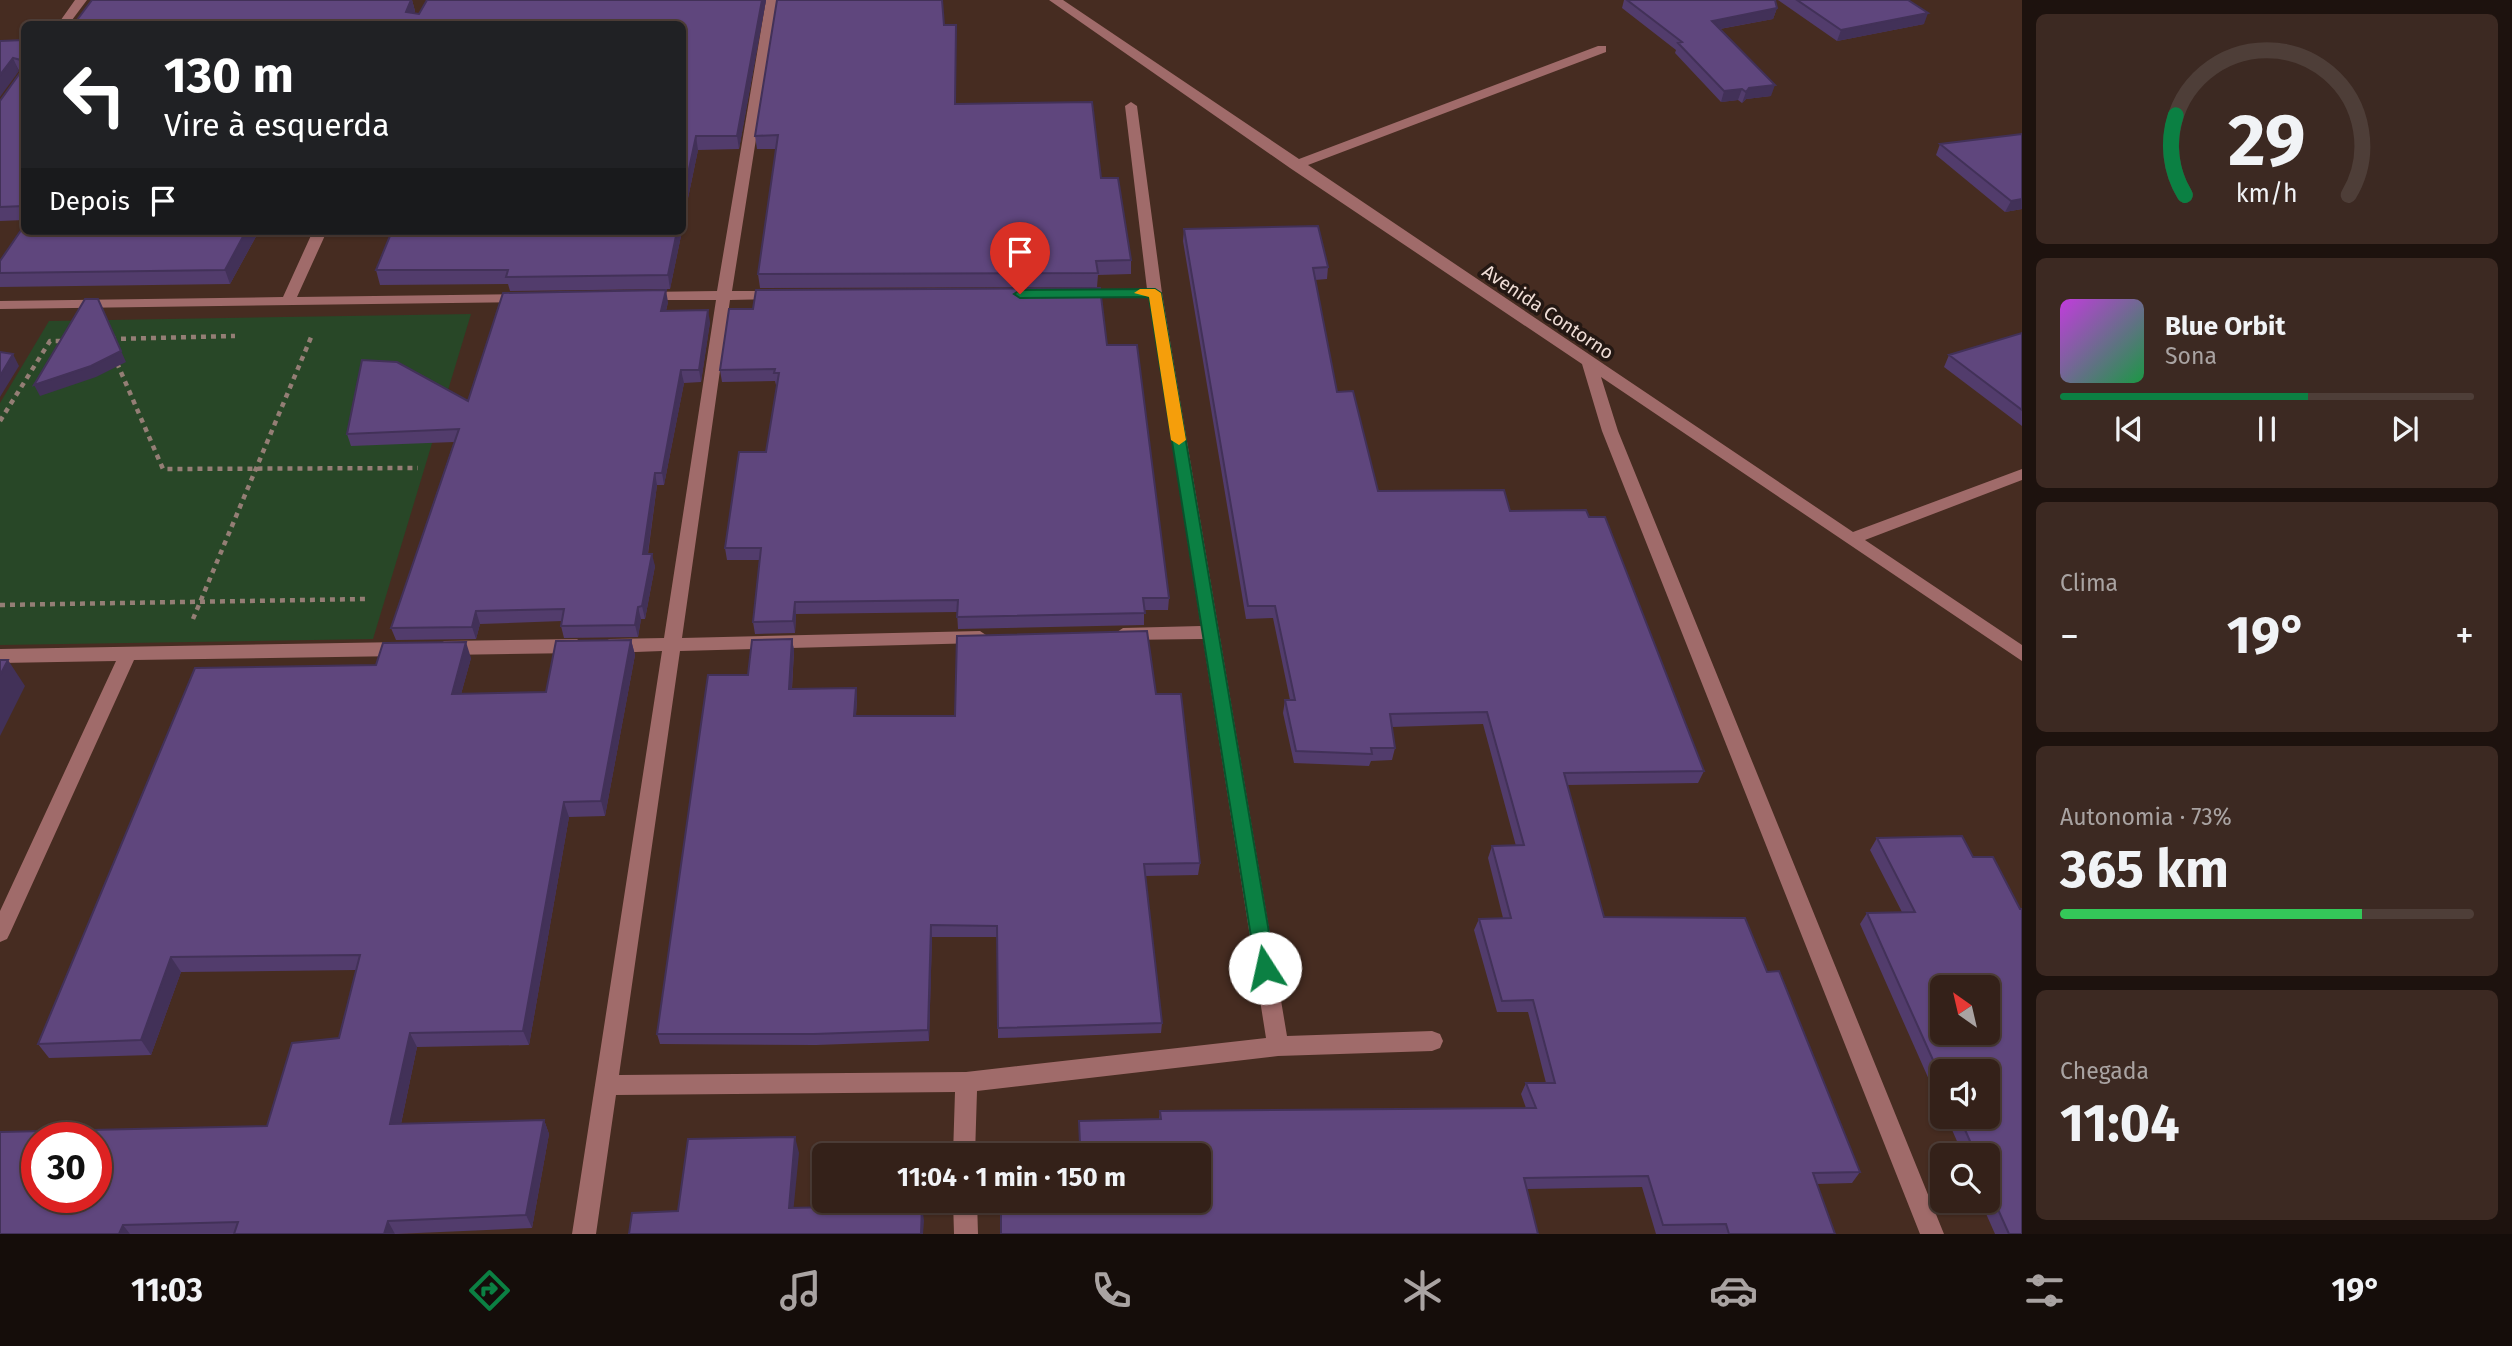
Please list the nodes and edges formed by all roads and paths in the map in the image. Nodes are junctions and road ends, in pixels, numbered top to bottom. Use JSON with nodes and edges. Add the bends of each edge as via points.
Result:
{"nodes":[{"id":1,"x":81,"y":0,"type":"edge"},
{"id":2,"x":772,"y":0,"type":"edge"},
{"id":3,"x":1055,"y":0,"type":"edge"},
{"id":4,"x":65,"y":21,"type":"edge"},
{"id":5,"x":1602,"y":49,"type":"dead end"},
{"id":6,"x":1130,"y":106,"type":"dead end"},
{"id":7,"x":1295,"y":165,"type":"junction"},
{"id":8,"x":318,"y":235,"type":"edge"},
{"id":9,"x":1155,"y":293,"type":"junction"},
{"id":10,"x":1058,"y":294,"type":"edge"},
{"id":11,"x":724,"y":295,"type":"junction"},
{"id":12,"x":794,"y":295,"type":"edge"},
{"id":13,"x":630,"y":296,"type":"edge"},
{"id":14,"x":536,"y":298,"type":"edge"},
{"id":15,"x":288,"y":301,"type":"junction"},
{"id":16,"x":0,"y":305,"type":"edge"},
{"id":17,"x":323,"y":335,"type":"dead end"},
{"id":18,"x":242,"y":336,"type":"dead end"},
{"id":19,"x":73,"y":341,"type":"edge"},
{"id":20,"x":1588,"y":362,"type":"junction"},
{"id":21,"x":0,"y":421,"type":"edge"},
{"id":22,"x":255,"y":468,"type":"junction"},
{"id":23,"x":418,"y":468,"type":"dead end"},
{"id":24,"x":2022,"y":474,"type":"edge"},
{"id":25,"x":1851,"y":539,"type":"junction"},
{"id":26,"x":365,"y":598,"type":"dead end"},
{"id":27,"x":200,"y":601,"type":"junction"},
{"id":28,"x":0,"y":606,"type":"edge"},
{"id":29,"x":1209,"y":632,"type":"junction"},
{"id":30,"x":1099,"y":634,"type":"edge"},
{"id":31,"x":1003,"y":637,"type":"edge"},
{"id":32,"x":673,"y":645,"type":"junction"},
{"id":33,"x":180,"y":652,"type":"junction"},
{"id":34,"x":128,"y":653,"type":"junction"},
{"id":35,"x":2022,"y":654,"type":"edge"},
{"id":36,"x":0,"y":656,"type":"edge"},
{"id":37,"x":0,"y":933,"type":"edge"},
{"id":38,"x":1432,"y":1041,"type":"dead end"},
{"id":39,"x":1278,"y":1046,"type":"junction"},
{"id":40,"x":967,"y":1082,"type":"junction"},
{"id":41,"x":607,"y":1086,"type":"junction"},
{"id":42,"x":964,"y":1143,"type":"edge"},
{"id":43,"x":965,"y":1213,"type":"edge"},
{"id":44,"x":584,"y":1234,"type":"edge"},
{"id":45,"x":965,"y":1234,"type":"edge"},
{"id":46,"x":1932,"y":1234,"type":"edge"}],
"edges":[{"from":1,"to":4,"type":"street"},
{"from":2,"to":11,"type":"street"},
{"from":3,"to":7,"type":"street","name":"Avenida Contorno"},
{"from":5,"to":7,"type":"street"},
{"from":6,"to":9,"type":"street"},
{"from":7,"to":20,"type":"street","name":"Avenida Contorno"},
{"from":8,"to":15,"type":"street"},
{"from":9,"to":10,"type":"street"},
{"from":9,"to":29,"type":"street"},
{"from":11,"to":12,"type":"street"},
{"from":11,"to":13,"type":"street"},
{"from":11,"to":32,"type":"street"},
{"from":14,"to":15,"type":"street"},
{"from":15,"to":16,"type":"street"},
{"from":17,"to":22,"type":"path","via":[[309,335]]},
{"from":18,"to":22,"type":"path","via":[[107,340],[163,469]]},
{"from":19,"to":21,"type":"path","via":[[50,341]]},
{"from":20,"to":25,"type":"street","name":"Avenida Contorno"},
{"from":20,"to":46,"type":"street","via":[[1610,431]]},
{"from":22,"to":23,"type":"path"},
{"from":22,"to":27,"type":"path"},
{"from":24,"to":25,"type":"street"},
{"from":25,"to":35,"type":"street","name":"Avenida Contorno"},
{"from":26,"to":27,"type":"path"},
{"from":27,"to":28,"type":"path"},
{"from":27,"to":33,"type":"path"},
{"from":29,"to":30,"type":"street"},
{"from":29,"to":39,"type":"street"},
{"from":31,"to":32,"type":"street"},
{"from":32,"to":33,"type":"street"},
{"from":32,"to":41,"type":"street"},
{"from":33,"to":34,"type":"street"},
{"from":34,"to":36,"type":"street"},
{"from":34,"to":37,"type":"street"},
{"from":38,"to":39,"type":"street"},
{"from":39,"to":40,"type":"street"},
{"from":40,"to":41,"type":"street"},
{"from":40,"to":42,"type":"street"},
{"from":41,"to":44,"type":"street"},
{"from":43,"to":45,"type":"street"}]}
